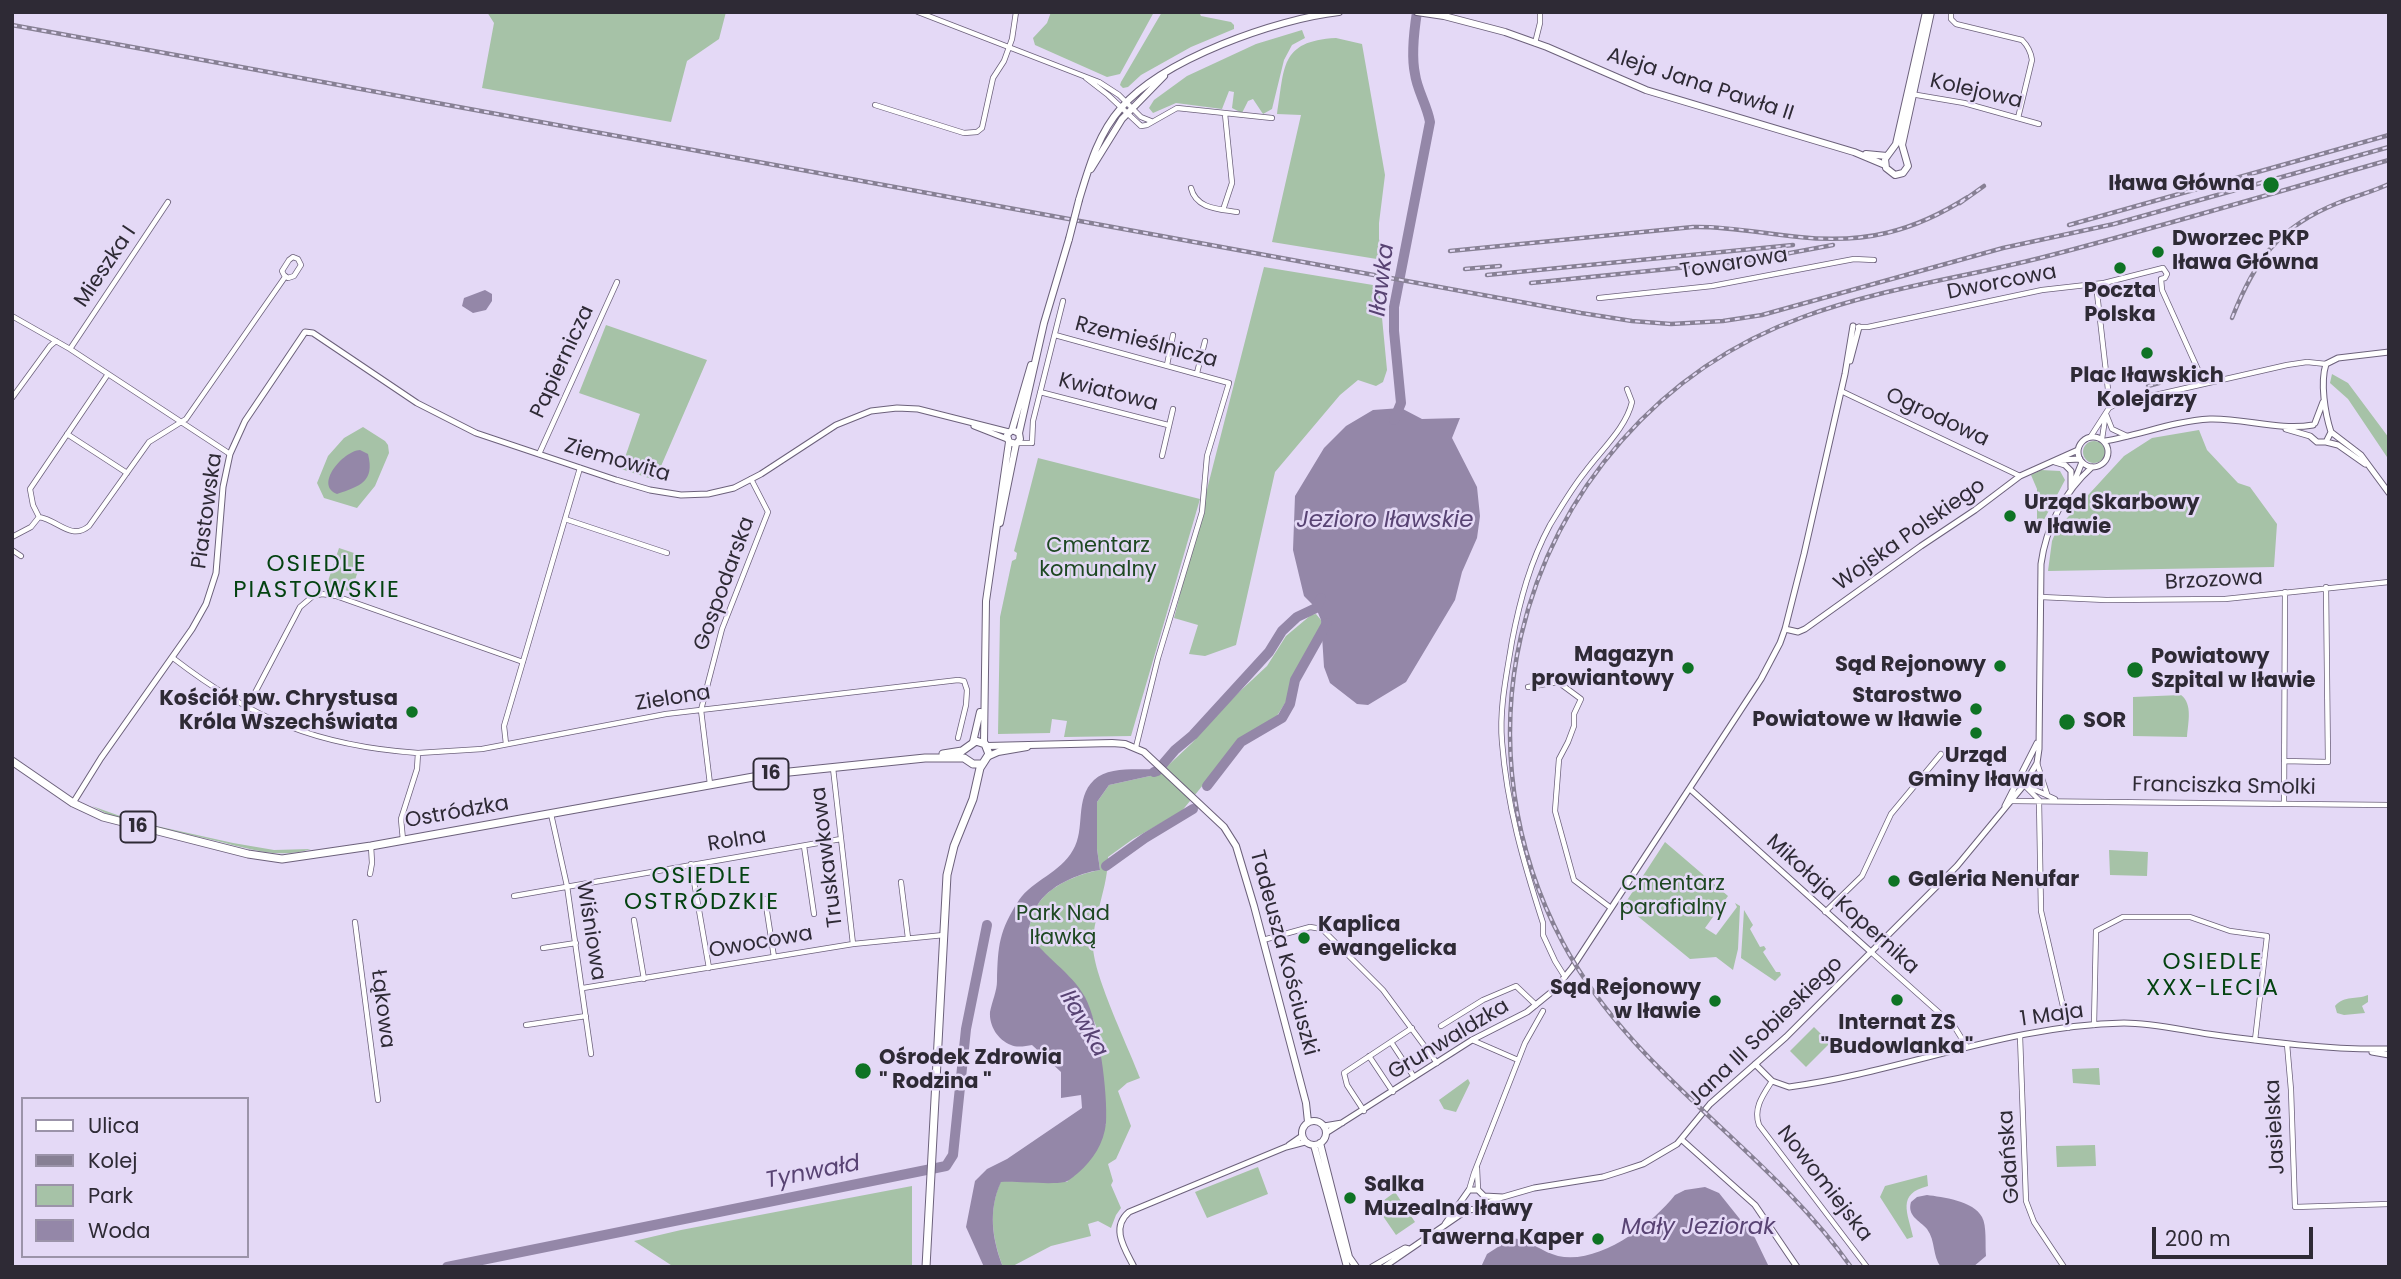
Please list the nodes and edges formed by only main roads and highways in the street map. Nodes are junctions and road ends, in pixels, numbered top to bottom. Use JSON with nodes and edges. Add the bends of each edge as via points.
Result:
{"nodes":[{"id":1,"x":1339,"y":12,"type":"edge"},
{"id":2,"x":1417,"y":12,"type":"edge"},
{"id":3,"x":1928,"y":12,"type":"edge"},
{"id":4,"x":1909,"y":93,"type":"junction"},
{"id":5,"x":1854,"y":152,"type":"junction"},
{"id":6,"x":1903,"y":153,"type":"junction"},
{"id":7,"x":1889,"y":154,"type":"junction"},
{"id":8,"x":1885,"y":166,"type":"junction"},
{"id":9,"x":984,"y":697,"type":"junction"},
{"id":10,"x":985,"y":744,"type":"junction"},
{"id":11,"x":970,"y":745,"type":"junction"},
{"id":12,"x":1041,"y":745,"type":"junction"},
{"id":13,"x":989,"y":756,"type":"junction"},
{"id":14,"x":925,"y":758,"type":"junction"},
{"id":15,"x":12,"y":761,"type":"edge"},
{"id":16,"x":969,"y":761,"type":"junction"},
{"id":17,"x":982,"y":764,"type":"junction"},
{"id":18,"x":1184,"y":791,"type":"joint"},
{"id":19,"x":967,"y":812,"type":"junction"},
{"id":20,"x":1311,"y":1122,"type":"junction"},
{"id":21,"x":1317,"y":1144,"type":"junction"},
{"id":22,"x":926,"y":1267,"type":"edge"},
{"id":23,"x":1347,"y":1267,"type":"edge"},
{"id":24,"x":1356,"y":1267,"type":"edge"}],
"edges":[{"from":1,"to":9,"type":"main road","bridge":true,"via":[[1260,31],[1171,70],[1150,82],[1107,126],[1084,183],[1014,437],[985,601]]},
{"from":2,"to":5,"type":"main road","name":"Aleja Jana Pawła II","via":[[1535,43],[1639,88]]},
{"from":3,"to":4,"type":"main road"},
{"from":4,"to":6,"type":"main road"},
{"from":4,"to":7,"type":"main road","via":[[1896,144]]},
{"from":5,"to":7,"type":"main road","name":"Aleja Jana Pawła II"},
{"from":5,"to":8,"type":"main road","name":"Aleja Jana Pawła II"},
{"from":6,"to":7,"type":"main road"},
{"from":6,"to":8,"type":"main road","via":[[1908,162],[1903,173],[1892,174]]},
{"from":7,"to":8,"type":"main road"},
{"from":9,"to":10,"type":"main road"},
{"from":9,"to":11,"type":"main road"},
{"from":10,"to":11,"type":"main road","name":"Ostródzka","number":"16"},
{"from":10,"to":12,"type":"main road","name":"Ostródzka","number":"16"},
{"from":10,"to":13,"type":"main road"},
{"from":11,"to":14,"type":"main road","name":"Ostródzka","number":"16"},
{"from":11,"to":16,"type":"main road"},
{"from":12,"to":13,"type":"main road","name":"Ostródzka","number":"16"},
{"from":12,"to":18,"type":"main road","name":"Ostródzka","number":"16","via":[[1136,747]]},
{"from":13,"to":17,"type":"main road"},
{"from":14,"to":15,"type":"main road","name":"Ostródzka","number":"16","via":[[770,774],[298,858],[261,857],[115,821],[73,803]]},
{"from":14,"to":16,"type":"main road","name":"Ostródzka","number":"16"},
{"from":16,"to":17,"type":"main road","name":"Ostródzka","number":"16"},
{"from":16,"to":19,"type":"main road","via":[[974,773]]},
{"from":17,"to":19,"type":"main road"},
{"from":18,"to":20,"type":"main road","name":"Tadeusza Kościuszki","via":[[1230,835]]},
{"from":19,"to":22,"type":"main road","via":[[947,875]]},
{"from":20,"to":21,"type":"main road","via":[[1325,1130]]},
{"from":20,"to":21,"type":"main road","via":[[1303,1127],[1304,1139]]},
{"from":21,"to":23,"type":"main road"},
{"from":21,"to":24,"type":"main road"}]}
